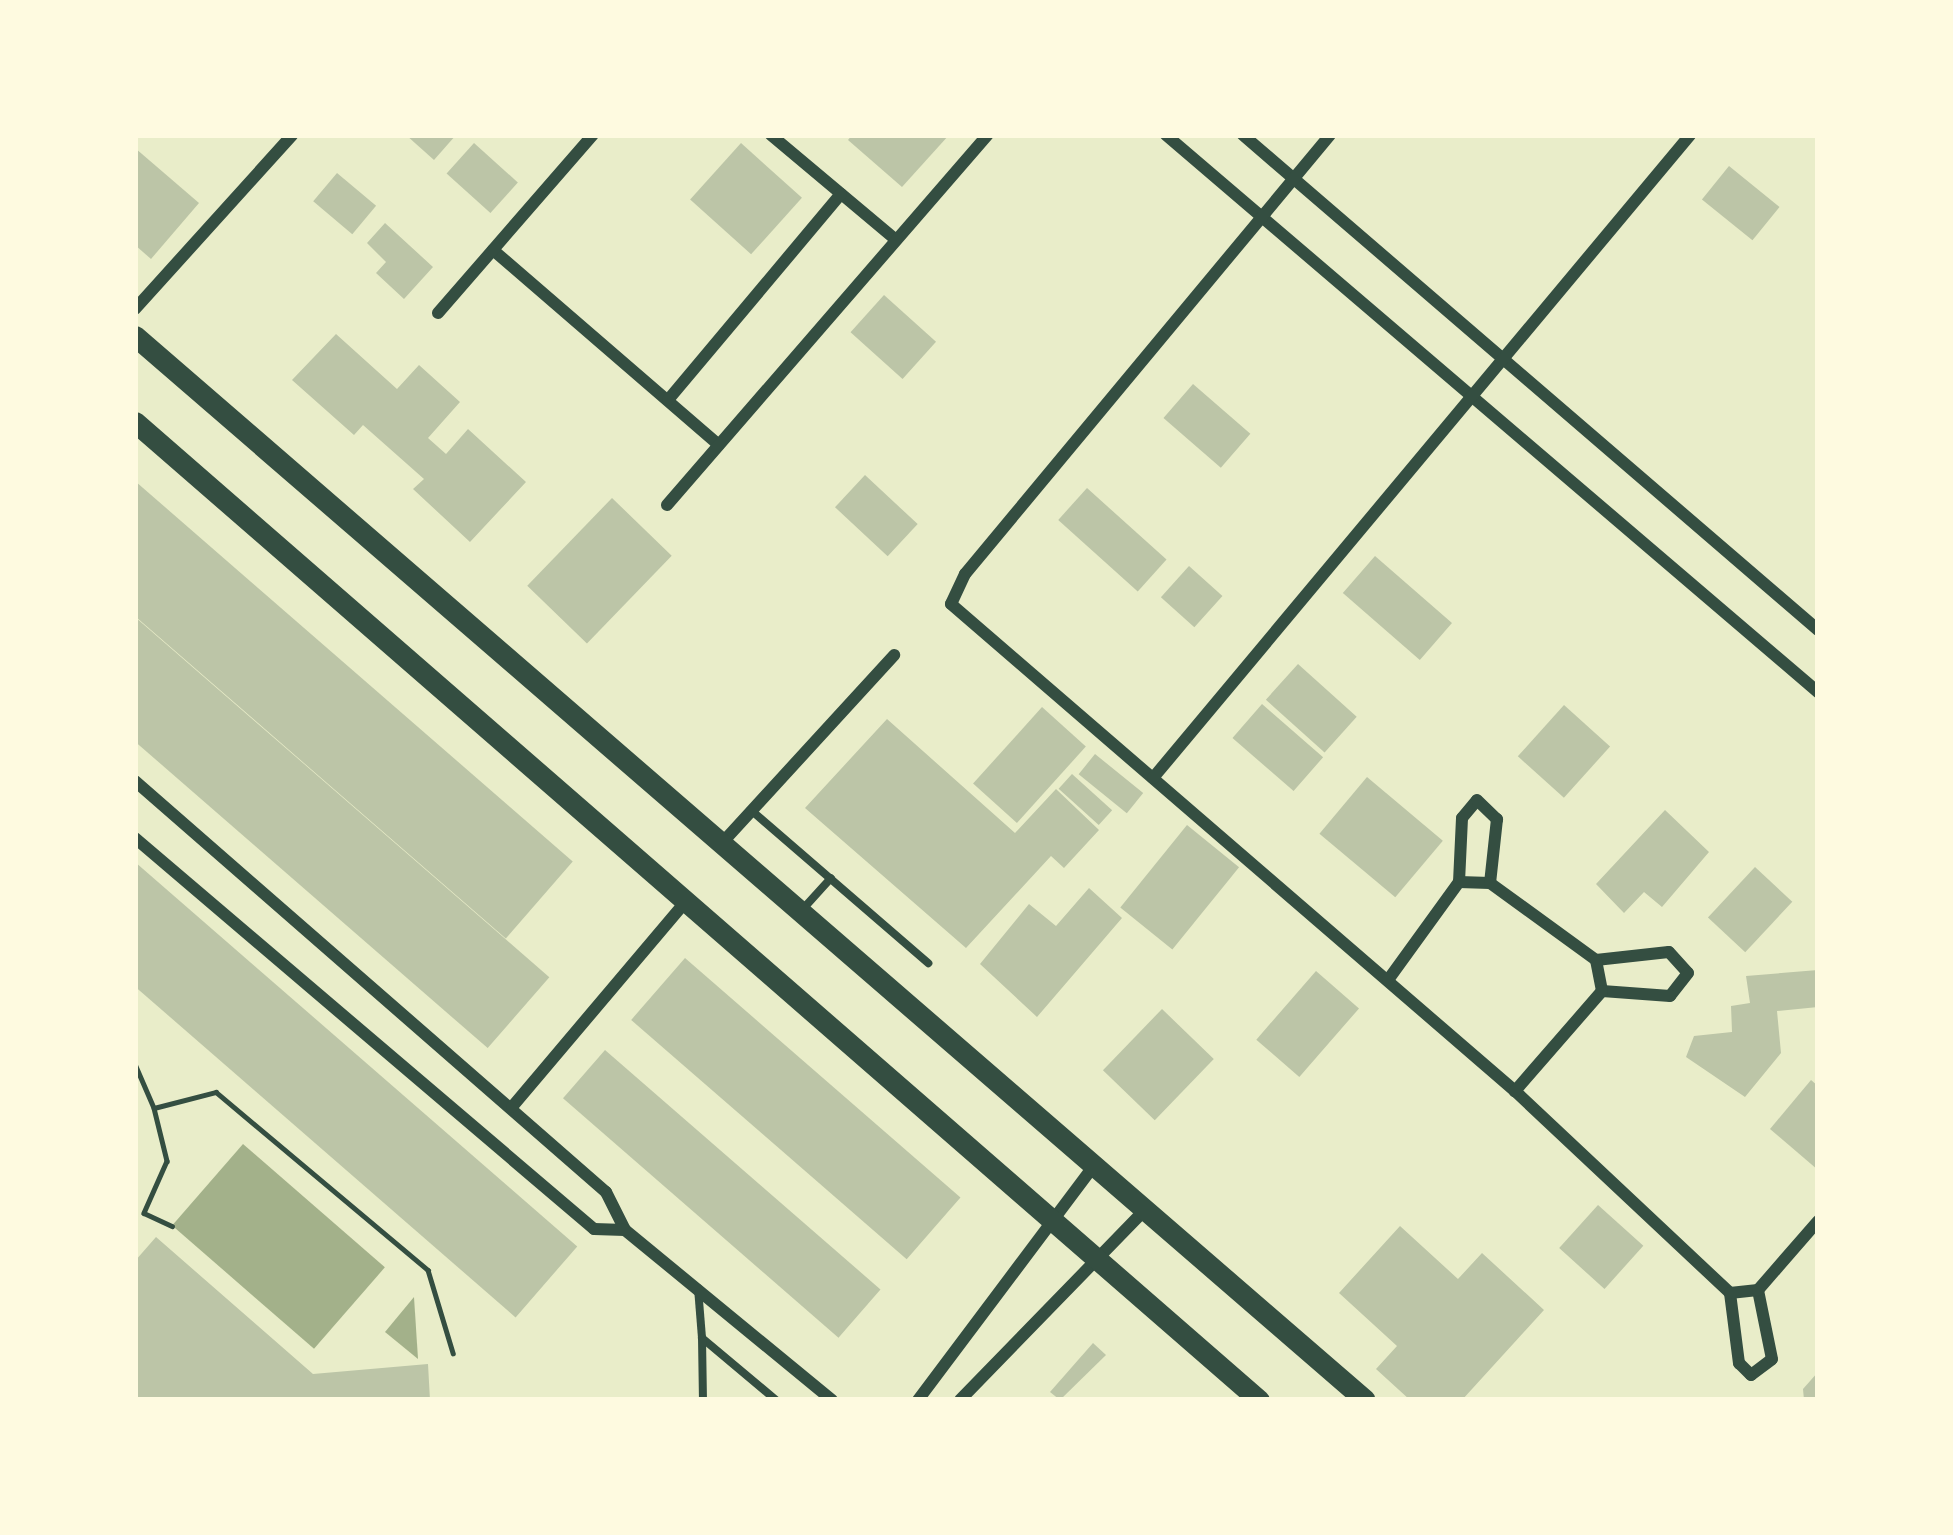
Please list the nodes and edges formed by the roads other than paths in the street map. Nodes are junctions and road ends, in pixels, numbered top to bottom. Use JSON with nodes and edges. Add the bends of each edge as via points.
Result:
{"nodes":[{"id":1,"x":292,"y":135,"type":"edge"},
{"id":2,"x":593,"y":135,"type":"edge"},
{"id":3,"x":771,"y":135,"type":"edge"},
{"id":4,"x":987,"y":135,"type":"edge"},
{"id":5,"x":1166,"y":135,"type":"edge"},
{"id":6,"x":1243,"y":135,"type":"edge"},
{"id":7,"x":1330,"y":135,"type":"edge"},
{"id":8,"x":1690,"y":135,"type":"edge"},
{"id":9,"x":1293,"y":178,"type":"junction"},
{"id":10,"x":841,"y":194,"type":"junction"},
{"id":11,"x":1260,"y":216,"type":"junction"},
{"id":12,"x":896,"y":240,"type":"junction"},
{"id":13,"x":493,"y":250,"type":"junction"},
{"id":14,"x":135,"y":309,"type":"edge"},
{"id":15,"x":438,"y":314,"type":"dead end"},
{"id":16,"x":135,"y":336,"type":"edge"},
{"id":17,"x":1506,"y":361,"type":"junction"},
{"id":18,"x":1474,"y":398,"type":"junction"},
{"id":19,"x":668,"y":400,"type":"junction"},
{"id":20,"x":135,"y":422,"type":"edge"},
{"id":21,"x":719,"y":445,"type":"junction"},
{"id":22,"x":668,"y":505,"type":"dead end"},
{"id":23,"x":1818,"y":630,"type":"edge"},
{"id":24,"x":894,"y":655,"type":"dead end"},
{"id":25,"x":1818,"y":692,"type":"edge"},
{"id":26,"x":1153,"y":778,"type":"junction"},
{"id":27,"x":136,"y":784,"type":"edge"},
{"id":28,"x":752,"y":812,"type":"junction"},
{"id":29,"x":135,"y":838,"type":"edge"},
{"id":30,"x":722,"y":843,"type":"junction"},
{"id":31,"x":831,"y":878,"type":"junction"},
{"id":32,"x":1459,"y":882,"type":"junction"},
{"id":33,"x":1490,"y":884,"type":"junction"},
{"id":34,"x":686,"y":901,"type":"junction"},
{"id":35,"x":800,"y":911,"type":"junction"},
{"id":36,"x":1596,"y":960,"type":"junction"},
{"id":37,"x":928,"y":963,"type":"dead end"},
{"id":38,"x":1388,"y":980,"type":"junction"},
{"id":39,"x":1602,"y":991,"type":"junction"},
{"id":40,"x":1515,"y":1091,"type":"junction"},
{"id":41,"x":512,"y":1107,"type":"junction"},
{"id":42,"x":1094,"y":1166,"type":"junction"},
{"id":43,"x":1145,"y":1210,"type":"junction"},
{"id":44,"x":1049,"y":1218,"type":"junction"},
{"id":45,"x":1818,"y":1221,"type":"edge"},
{"id":46,"x":625,"y":1230,"type":"junction"},
{"id":47,"x":1099,"y":1261,"type":"junction"},
{"id":48,"x":698,"y":1286,"type":"junction"},
{"id":49,"x":1758,"y":1290,"type":"junction"},
{"id":50,"x":1730,"y":1293,"type":"junction"},
{"id":51,"x":703,"y":1338,"type":"junction"},
{"id":52,"x":704,"y":1400,"type":"edge"},
{"id":53,"x":776,"y":1400,"type":"edge"},
{"id":54,"x":832,"y":1400,"type":"edge"},
{"id":55,"x":918,"y":1400,"type":"edge"},
{"id":56,"x":960,"y":1400,"type":"edge"},
{"id":57,"x":1259,"y":1400,"type":"edge"},
{"id":58,"x":1365,"y":1400,"type":"edge"}],
"edges":[{"from":1,"to":14,"type":"street"},
{"from":2,"to":13,"type":"street"},
{"from":3,"to":10,"type":"street"},
{"from":4,"to":12,"type":"street"},
{"from":5,"to":11,"type":"street"},
{"from":6,"to":9,"type":"street"},
{"from":7,"to":9,"type":"street"},
{"from":8,"to":17,"type":"street"},
{"from":9,"to":11,"type":"street"},
{"from":9,"to":17,"type":"street"},
{"from":10,"to":12,"type":"street"},
{"from":10,"to":19,"type":"street"},
{"from":11,"to":18,"type":"street"},
{"from":11,"to":26,"type":"street","via":[[951,593],[956,614]]},
{"from":12,"to":21,"type":"street"},
{"from":13,"to":15,"type":"street"},
{"from":13,"to":19,"type":"street"},
{"from":16,"to":30,"type":"main road"},
{"from":17,"to":18,"type":"street"},
{"from":17,"to":23,"type":"street"},
{"from":18,"to":25,"type":"street"},
{"from":18,"to":26,"type":"street"},
{"from":19,"to":21,"type":"street"},
{"from":20,"to":34,"type":"main road"},
{"from":21,"to":22,"type":"street"},
{"from":24,"to":28,"type":"street"},
{"from":26,"to":38,"type":"street"},
{"from":27,"to":41,"type":"street"},
{"from":28,"to":30,"type":"street"},
{"from":28,"to":31,"type":"lane"},
{"from":29,"to":46,"type":"street","via":[[594,1229]]},
{"from":30,"to":35,"type":"main road"},
{"from":31,"to":35,"type":"lane"},
{"from":31,"to":37,"type":"lane"},
{"from":32,"to":33,"type":"street"},
{"from":32,"to":33,"type":"street","via":[[1462,818],[1477,800],[1497,819]]},
{"from":32,"to":38,"type":"street"},
{"from":33,"to":36,"type":"street"},
{"from":34,"to":41,"type":"street"},
{"from":34,"to":44,"type":"main road"},
{"from":35,"to":42,"type":"main road"},
{"from":36,"to":39,"type":"street"},
{"from":36,"to":39,"type":"street","via":[[1669,952],[1688,973],[1670,996]]},
{"from":38,"to":40,"type":"street"},
{"from":39,"to":40,"type":"street"},
{"from":40,"to":50,"type":"street"},
{"from":41,"to":46,"type":"street","via":[[606,1192]]},
{"from":42,"to":43,"type":"main road"},
{"from":42,"to":44,"type":"street"},
{"from":43,"to":47,"type":"street"},
{"from":43,"to":58,"type":"main road"},
{"from":44,"to":47,"type":"main road"},
{"from":44,"to":55,"type":"street"},
{"from":45,"to":49,"type":"street"},
{"from":46,"to":48,"type":"street"},
{"from":47,"to":56,"type":"street"},
{"from":47,"to":57,"type":"main road"},
{"from":48,"to":51,"type":"lane"},
{"from":48,"to":54,"type":"street"},
{"from":49,"to":50,"type":"street"},
{"from":49,"to":50,"type":"street","via":[[1772,1358],[1766,1371],[1751,1375],[1739,1363]]},
{"from":51,"to":52,"type":"lane"},
{"from":51,"to":53,"type":"lane"}]}
